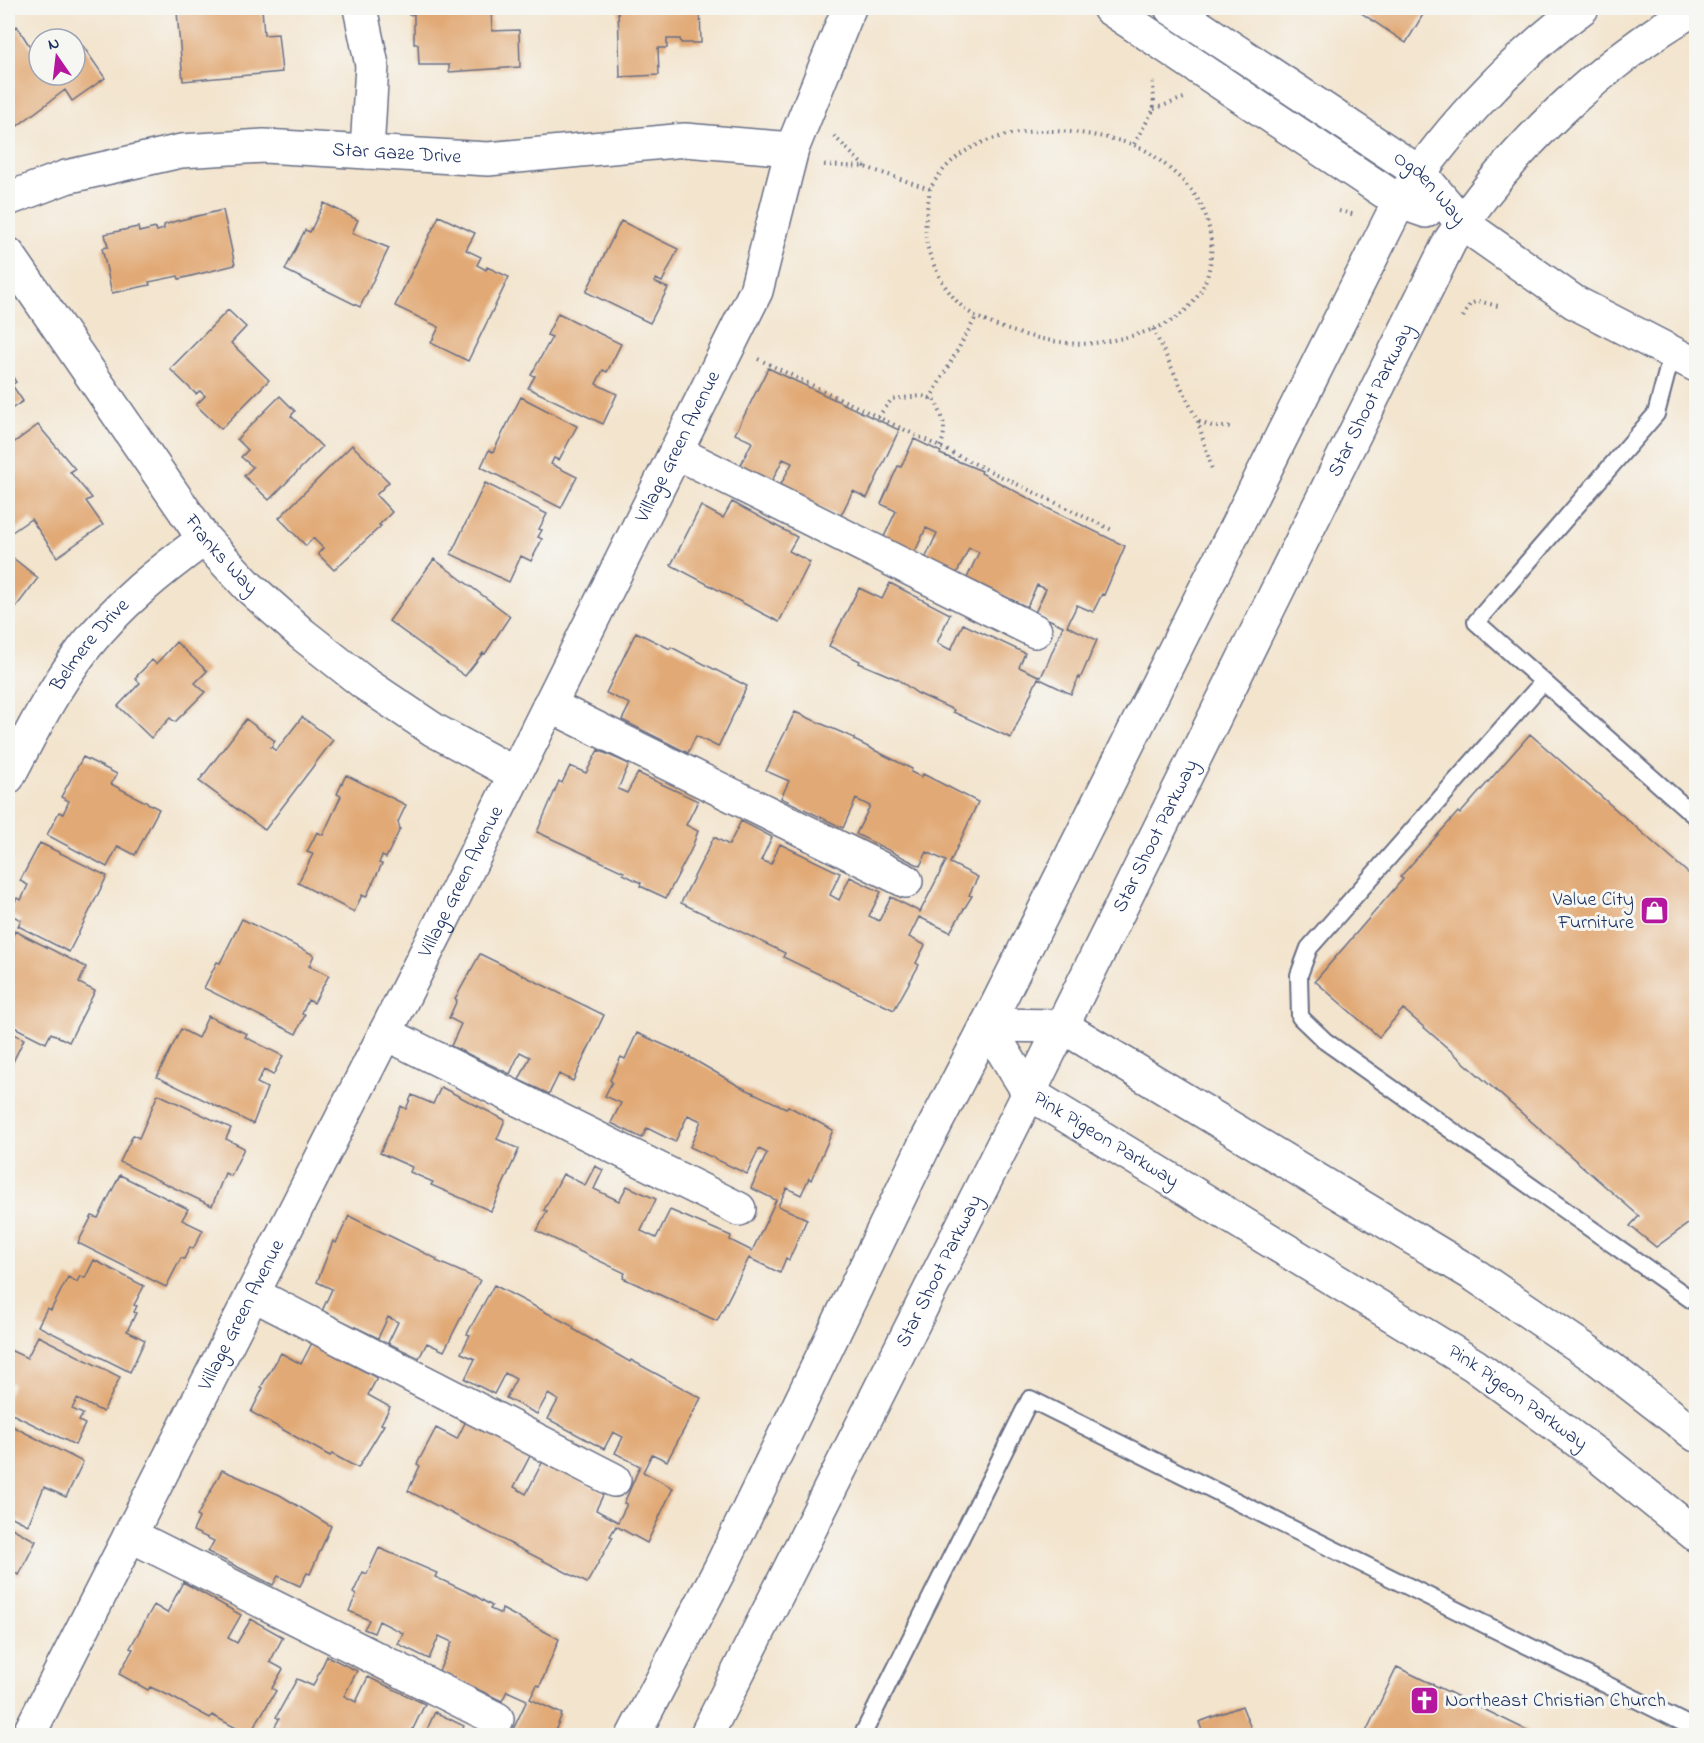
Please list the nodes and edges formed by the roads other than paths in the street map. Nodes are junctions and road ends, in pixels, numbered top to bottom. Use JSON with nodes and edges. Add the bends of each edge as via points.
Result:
{"nodes":[{"id":1,"x":360,"y":8,"type":"edge"},
{"id":2,"x":849,"y":8,"type":"edge"},
{"id":3,"x":1109,"y":8,"type":"edge"},
{"id":4,"x":1170,"y":8,"type":"edge"},
{"id":5,"x":1582,"y":8,"type":"edge"},
{"id":6,"x":1696,"y":8,"type":"edge"},
{"id":7,"x":792,"y":148,"type":"junction"},
{"id":8,"x":367,"y":152,"type":"junction"},
{"id":9,"x":1420,"y":174,"type":"junction"},
{"id":10,"x":8,"y":199,"type":"edge"},
{"id":11,"x":1400,"y":202,"type":"junction"},
{"id":12,"x":1462,"y":223,"type":"junction"},
{"id":13,"x":8,"y":254,"type":"edge"},
{"id":14,"x":1684,"y":359,"type":"edge"},
{"id":15,"x":676,"y":452,"type":"junction"},
{"id":16,"x":204,"y":539,"type":"junction"},
{"id":17,"x":1035,"y":631,"type":"dead end"},
{"id":18,"x":1544,"y":682,"type":"junction"},
{"id":19,"x":549,"y":705,"type":"junction"},
{"id":20,"x":515,"y":774,"type":"junction"},
{"id":21,"x":8,"y":777,"type":"edge"},
{"id":22,"x":1696,"y":817,"type":"edge"},
{"id":23,"x":906,"y":881,"type":"dead end"},
{"id":24,"x":987,"y":1024,"type":"junction"},
{"id":25,"x":1062,"y":1026,"type":"junction"},
{"id":26,"x":386,"y":1033,"type":"junction"},
{"id":27,"x":1029,"y":1093,"type":"junction"},
{"id":28,"x":740,"y":1209,"type":"dead end"},
{"id":29,"x":253,"y":1294,"type":"junction"},
{"id":30,"x":1696,"y":1303,"type":"edge"},
{"id":31,"x":1696,"y":1435,"type":"edge"},
{"id":32,"x":614,"y":1480,"type":"dead end"},
{"id":33,"x":130,"y":1535,"type":"junction"},
{"id":34,"x":1696,"y":1535,"type":"edge"},
{"id":35,"x":497,"y":1719,"type":"dead end"},
{"id":36,"x":1696,"y":1729,"type":"edge"},
{"id":37,"x":28,"y":1736,"type":"edge"},
{"id":38,"x":633,"y":1736,"type":"edge"},
{"id":39,"x":706,"y":1736,"type":"edge"},
{"id":40,"x":862,"y":1736,"type":"edge"}],
"edges":[{"from":1,"to":8,"type":"street","via":[[372,65]]},
{"from":2,"to":7,"type":"street","name":"Village Green Avenue"},
{"from":3,"to":11,"type":"street","name":"Ogden Way"},
{"from":4,"to":9,"type":"street","name":"Ogden Way"},
{"from":5,"to":9,"type":"street","via":[[1516,63]]},
{"from":6,"to":12,"type":"street","name":"Star Shoot Parkway","via":[[1609,68],[1502,172]]},
{"from":7,"to":8,"type":"street","name":"Star Gaze Drive","via":[[685,140],[488,159]]},
{"from":7,"to":15,"type":"street","name":"Village Green Avenue","via":[[756,291]]},
{"from":8,"to":10,"type":"street","name":"Star Gaze Drive","via":[[264,146],[180,151],[66,177]]},
{"from":9,"to":11,"type":"street"},
{"from":9,"to":12,"type":"street","name":"Ogden Way"},
{"from":11,"to":12,"type":"street","name":"Ogden Way"},
{"from":11,"to":24,"type":"street"},
{"from":12,"to":14,"type":"street","via":[[1574,303]]},
{"from":12,"to":25,"type":"street","name":"Star Shoot Parkway","via":[[1426,288]]},
{"from":13,"to":16,"type":"street","name":"Franks Way"},
{"from":14,"to":18,"type":"lane","via":[[1656,414],[1476,622]]},
{"from":15,"to":17,"type":"street"},
{"from":15,"to":19,"type":"street","name":"Village Green Avenue"},
{"from":16,"to":20,"type":"street","name":"Franks Way","via":[[249,587],[364,682],[434,730]]},
{"from":16,"to":21,"type":"street","name":"Belmere Drive","via":[[156,575],[85,647],[50,698]]},
{"from":18,"to":22,"type":"lane"},
{"from":18,"to":30,"type":"lane","via":[[1309,948],[1299,975],[1300,1017],[1325,1041]]},
{"from":19,"to":20,"type":"street","name":"Village Green Avenue"},
{"from":19,"to":23,"type":"street"},
{"from":20,"to":26,"type":"street","name":"Village Green Avenue"},
{"from":24,"to":25,"type":"street"},
{"from":24,"to":27,"type":"street","name":"Pink Pigeon Parkway"},
{"from":24,"to":38,"type":"street","via":[[721,1567]]},
{"from":25,"to":27,"type":"street","name":"Star Shoot Parkway"},
{"from":25,"to":31,"type":"street","via":[[1476,1276],[1598,1358]]},
{"from":26,"to":28,"type":"street"},
{"from":26,"to":29,"type":"street","name":"Village Green Avenue"},
{"from":27,"to":34,"type":"street","name":"Pink Pigeon Parkway","via":[[1474,1365],[1597,1455]]},
{"from":27,"to":39,"type":"street","name":"Star Shoot Parkway"},
{"from":29,"to":32,"type":"street"},
{"from":29,"to":33,"type":"street","name":"Village Green Avenue"},
{"from":33,"to":35,"type":"street"},
{"from":33,"to":37,"type":"street","name":"Village Green Avenue"},
{"from":36,"to":40,"type":"lane","via":[[1030,1399]]}]}
